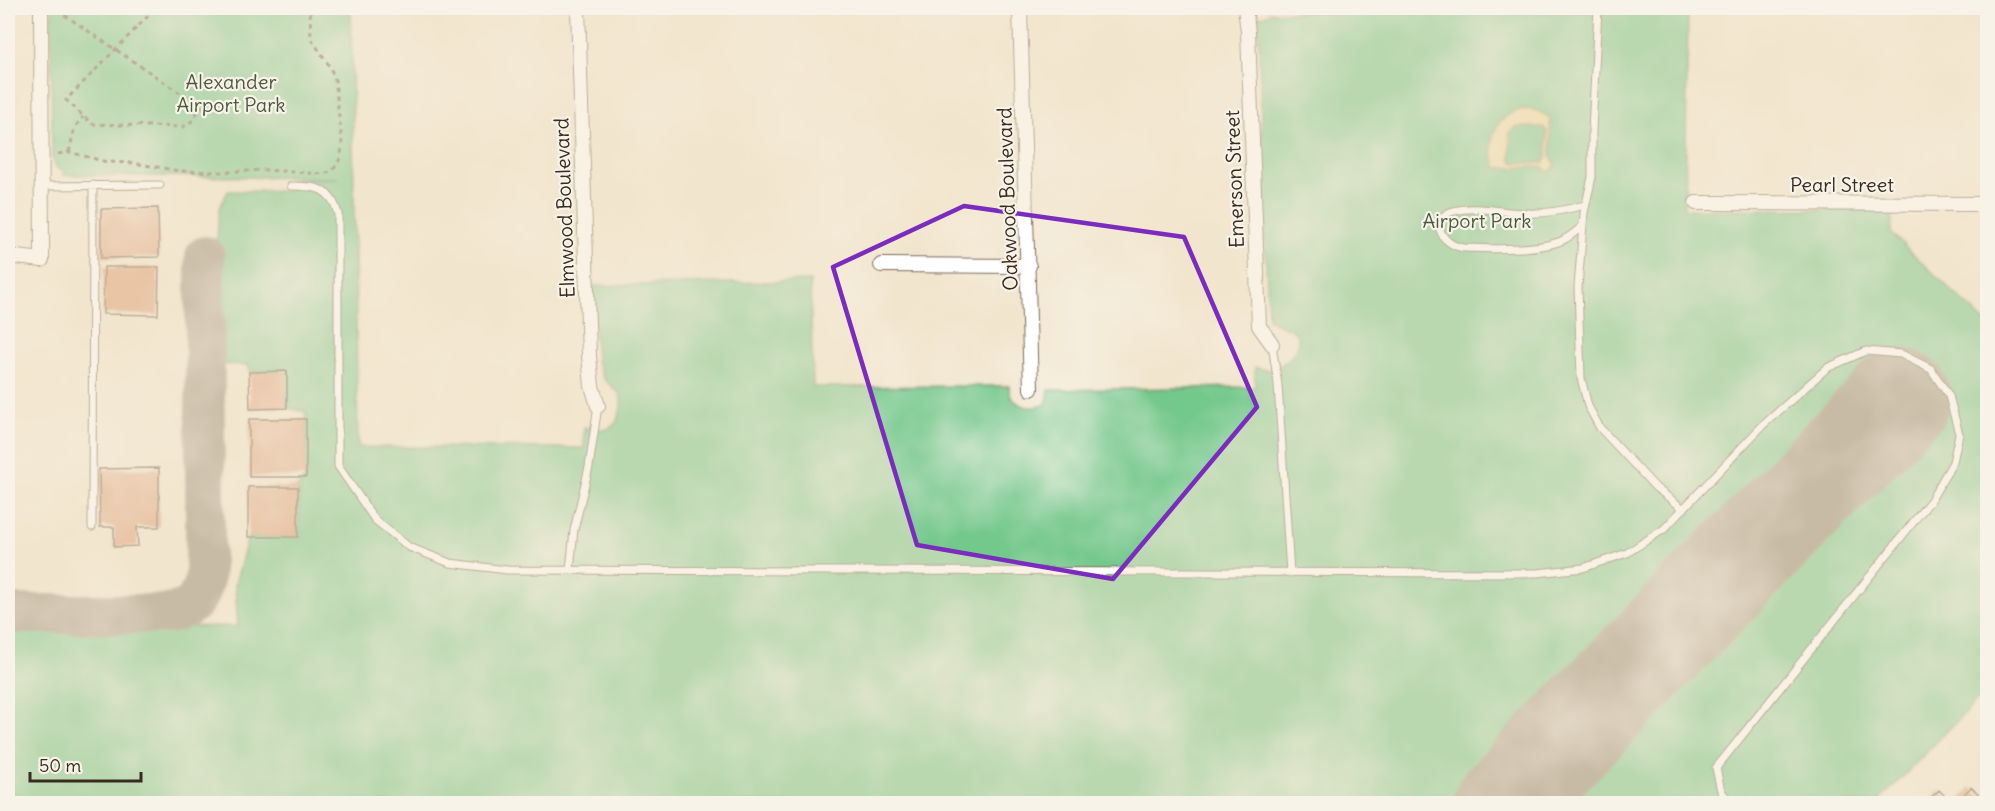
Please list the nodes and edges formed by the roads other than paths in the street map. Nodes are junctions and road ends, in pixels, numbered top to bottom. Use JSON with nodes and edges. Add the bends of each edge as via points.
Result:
{"nodes":[{"id":1,"x":41,"y":8,"type":"edge"},
{"id":2,"x":578,"y":8,"type":"edge"},
{"id":3,"x":1020,"y":8,"type":"edge"},
{"id":4,"x":1245,"y":8,"type":"edge"},
{"id":5,"x":1598,"y":8,"type":"edge"},
{"id":6,"x":93,"y":185,"type":"junction"},
{"id":7,"x":160,"y":185,"type":"dead end"},
{"id":8,"x":42,"y":186,"type":"junction"},
{"id":9,"x":291,"y":186,"type":"dead end"},
{"id":10,"x":1696,"y":203,"type":"dead end"},
{"id":11,"x":1988,"y":204,"type":"edge"},
{"id":12,"x":1585,"y":205,"type":"junction"},
{"id":13,"x":1583,"y":226,"type":"junction"},
{"id":14,"x":8,"y":256,"type":"edge"},
{"id":15,"x":881,"y":265,"type":"dead end"},
{"id":16,"x":1029,"y":266,"type":"junction"},
{"id":17,"x":1272,"y":344,"type":"joint"},
{"id":18,"x":1031,"y":389,"type":"dead end"},
{"id":19,"x":598,"y":406,"type":"joint"},
{"id":20,"x":1684,"y":509,"type":"junction"},
{"id":21,"x":92,"y":527,"type":"dead end"},
{"id":22,"x":570,"y":570,"type":"junction"},
{"id":23,"x":1290,"y":573,"type":"junction"},
{"id":24,"x":1732,"y":804,"type":"edge"}],
"edges":[{"from":1,"to":8,"type":"street"},
{"from":2,"to":19,"type":"street","name":"Elmwood Boulevard","via":[[589,356]]},
{"from":3,"to":16,"type":"street","name":"Oakwood Boulevard"},
{"from":4,"to":17,"type":"street","name":"Emerson Street","via":[[1259,326]]},
{"from":5,"to":12,"type":"lane","via":[[1592,177]]},
{"from":6,"to":7,"type":"lane"},
{"from":6,"to":8,"type":"lane"},
{"from":6,"to":21,"type":"lane"},
{"from":8,"to":14,"type":"street","via":[[42,260]]},
{"from":9,"to":22,"type":"lane","via":[[319,188],[337,209],[338,466],[375,520],[409,547],[450,563],[507,570]]},
{"from":10,"to":11,"type":"street","name":"Pearl Street"},
{"from":12,"to":13,"type":"lane"},
{"from":12,"to":13,"type":"lane","via":[[1537,213],[1467,209],[1447,213],[1440,226],[1447,242],[1474,248],[1552,244]]},
{"from":13,"to":20,"type":"lane","via":[[1578,288],[1580,361],[1588,406],[1615,446],[1656,488]]},
{"from":15,"to":16,"type":"street"},
{"from":16,"to":18,"type":"street","name":"Oakwood Boulevard"},
{"from":17,"to":23,"type":"lane"},
{"from":19,"to":22,"type":"lane"},
{"from":20,"to":23,"type":"lane","via":[[1664,529],[1626,553],[1583,568],[1537,573]]},
{"from":20,"to":24,"type":"lane","via":[[1762,426],[1827,368],[1856,355],[1866,351],[1901,354],[1931,369],[1949,396],[1959,434],[1953,462],[1931,500],[1716,768],[1721,791]]},
{"from":22,"to":23,"type":"lane"}]}
